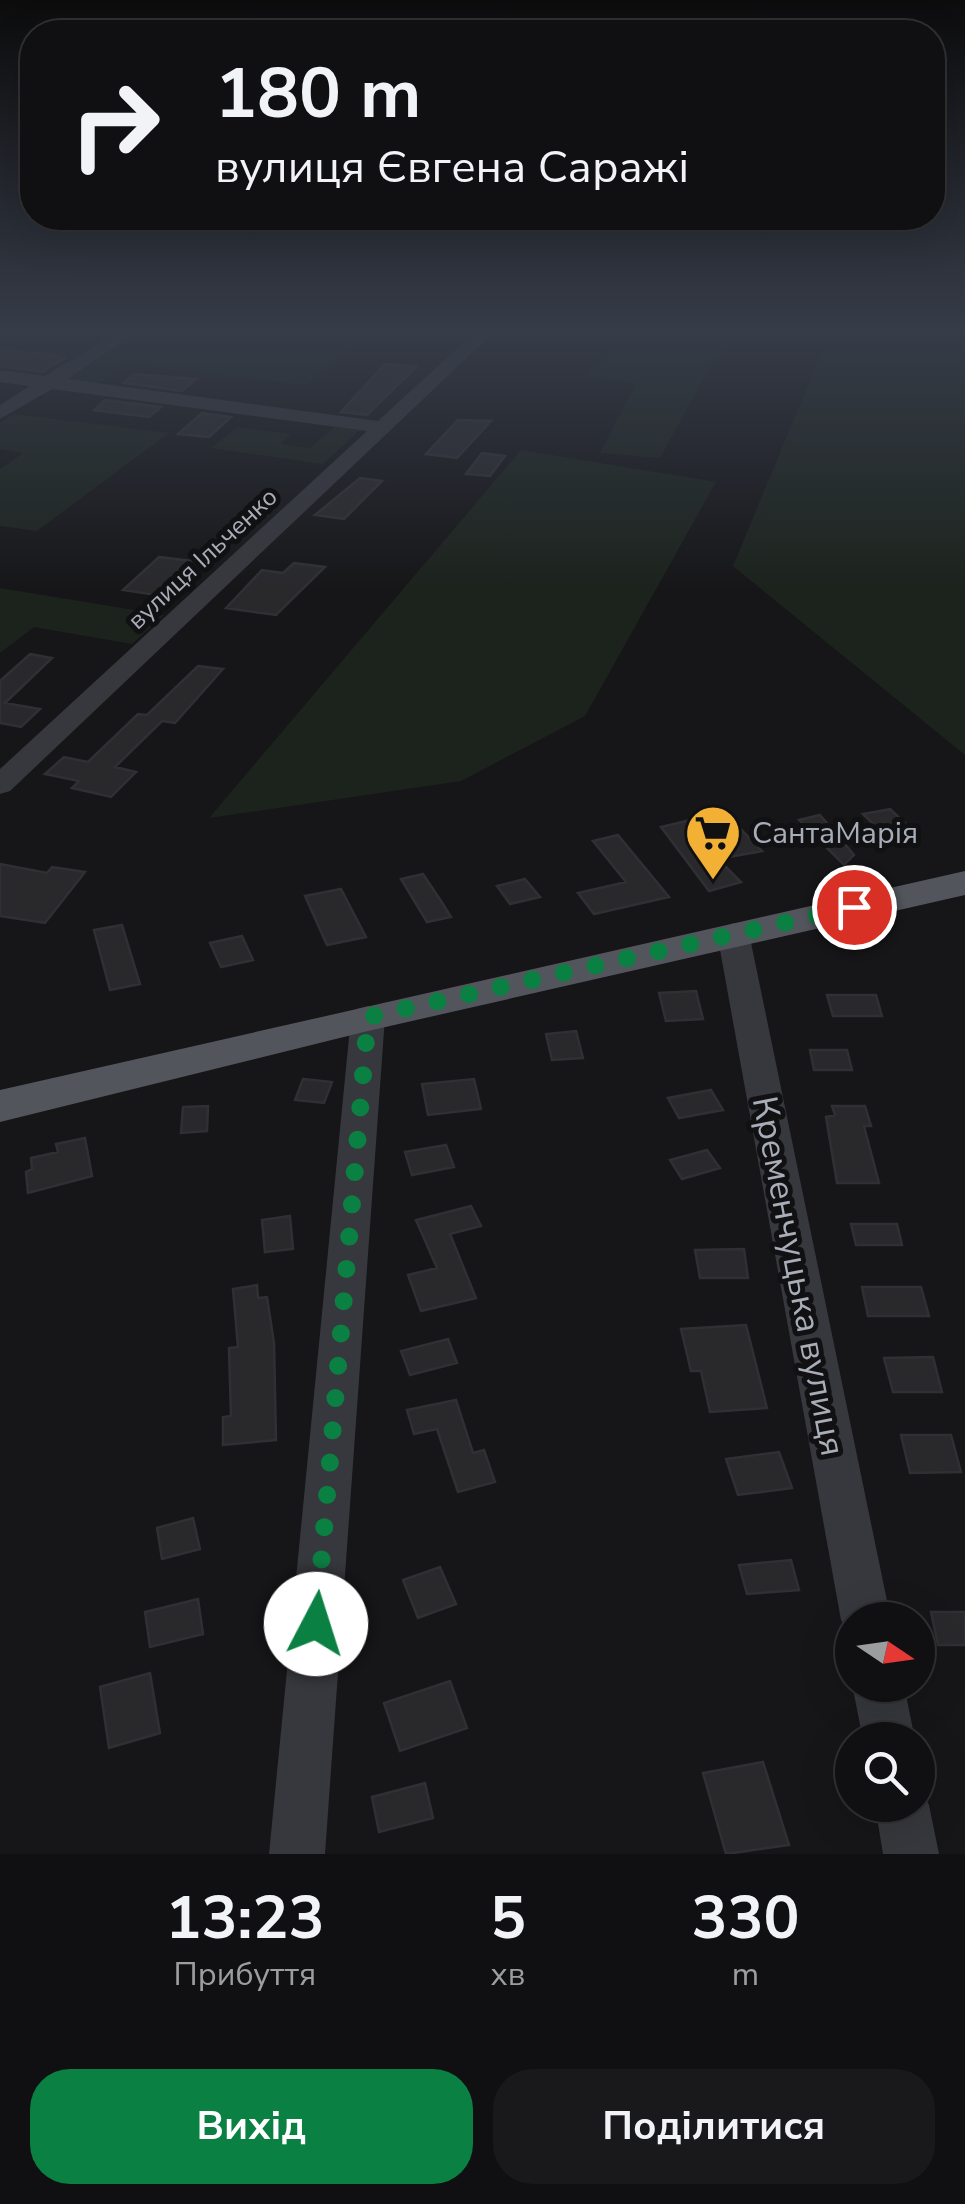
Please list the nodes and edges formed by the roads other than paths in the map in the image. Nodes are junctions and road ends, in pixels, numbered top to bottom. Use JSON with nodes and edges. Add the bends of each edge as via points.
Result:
{"nodes":[{"id":1,"x":309,"y":419,"type":"edge"},
{"id":2,"x":389,"y":419,"type":"edge"},
{"id":3,"x":379,"y":428,"type":"junction"},
{"id":4,"x":0,"y":786,"type":"edge"},
{"id":5,"x":965,"y":883,"type":"edge"},
{"id":6,"x":732,"y":933,"type":"junction"},
{"id":7,"x":368,"y":1017,"type":"junction"},
{"id":8,"x":0,"y":1106,"type":"edge"},
{"id":9,"x":862,"y":1602,"type":"edge"},
{"id":10,"x":905,"y":1822,"type":"edge"},
{"id":11,"x":297,"y":1854,"type":"edge"},
{"id":12,"x":911,"y":1854,"type":"edge"}],
"edges":[{"from":1,"to":3,"type":"street"},
{"from":2,"to":3,"type":"street","name":"вулиця Ільченко"},
{"from":3,"to":4,"type":"street","name":"вулиця Ільченко"},
{"from":5,"to":6,"type":"main road"},
{"from":6,"to":7,"type":"main road"},
{"from":6,"to":9,"type":"street","name":"Кременчуцька вулиця"},
{"from":7,"to":8,"type":"main road"},
{"from":7,"to":11,"type":"street"},
{"from":10,"to":12,"type":"street"}]}
